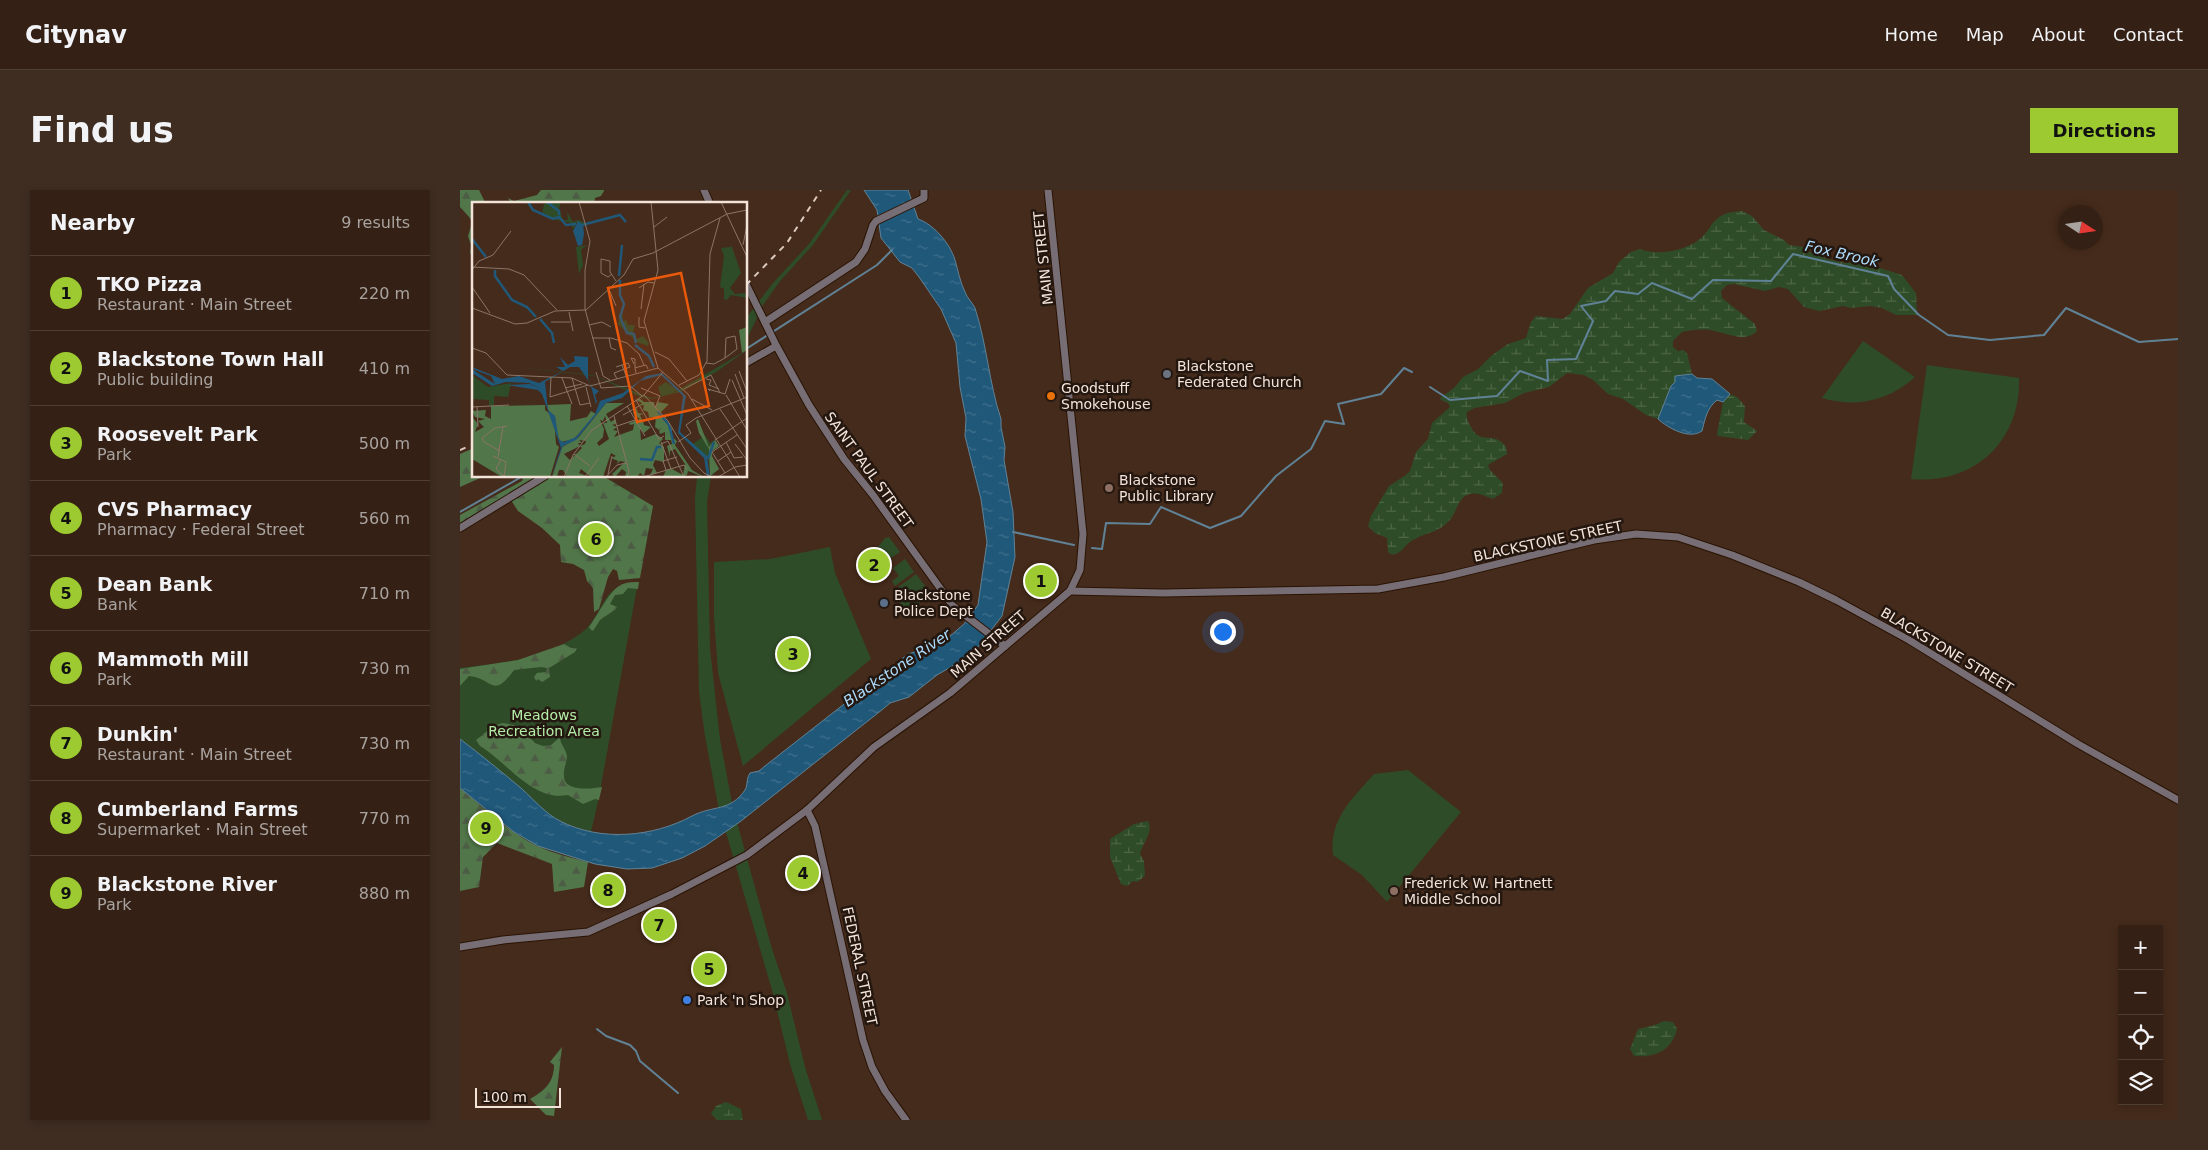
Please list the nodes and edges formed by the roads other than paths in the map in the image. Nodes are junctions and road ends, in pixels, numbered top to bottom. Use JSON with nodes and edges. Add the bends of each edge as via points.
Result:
{"nodes":[{"id":1,"x":704,"y":190,"type":"edge"},
{"id":2,"x":924,"y":190,"type":"edge"},
{"id":3,"x":1048,"y":190,"type":"edge"},
{"id":4,"x":709,"y":202,"type":"edge"},
{"id":5,"x":748,"y":288,"type":"edge"},
{"id":6,"x":765,"y":322,"type":"junction"},
{"id":7,"x":776,"y":346,"type":"junction"},
{"id":8,"x":748,"y":362,"type":"edge"},
{"id":9,"x":542,"y":478,"type":"edge"},
{"id":10,"x":460,"y":528,"type":"edge"},
{"id":11,"x":1070,"y":591,"type":"junction"},
{"id":12,"x":1005,"y":646,"type":"junction"},
{"id":13,"x":2178,"y":800,"type":"edge"},
{"id":14,"x":807,"y":810,"type":"junction"},
{"id":15,"x":460,"y":947,"type":"edge"},
{"id":16,"x":906,"y":1120,"type":"edge"}],
"edges":[{"from":1,"to":4,"type":"main road"},
{"from":2,"to":6,"type":"main road","via":[[924,198],[876,221],[856,262]]},
{"from":3,"to":11,"type":"main road","name":"MAIN STREET","via":[[1083,534],[1080,570]]},
{"from":5,"to":6,"type":"main road","name":"SAINT PAUL STREET"},
{"from":6,"to":7,"type":"main road","name":"SAINT PAUL STREET"},
{"from":7,"to":8,"type":"main road"},
{"from":7,"to":12,"type":"main road","name":"SAINT PAUL STREET","via":[[817,420],[935,583],[958,611]]},
{"from":9,"to":10,"type":"main road"},
{"from":11,"to":12,"type":"main road","name":"MAIN STREET"},
{"from":11,"to":13,"type":"main road","name":"BLACKSTONE STREET","via":[[1155,593],[1378,589],[1444,577],[1594,540],[1636,534],[1678,537],[1732,555],[1836,600]]},
{"from":12,"to":14,"type":"main road","name":"MAIN STREET","via":[[946,697],[870,750]]},
{"from":14,"to":15,"type":"main road","name":"MAIN STREET","via":[[732,864],[583,933]]},
{"from":14,"to":16,"type":"main road","name":"FEDERAL STREET","via":[[815,826],[866,1052],[885,1091]]}]}
